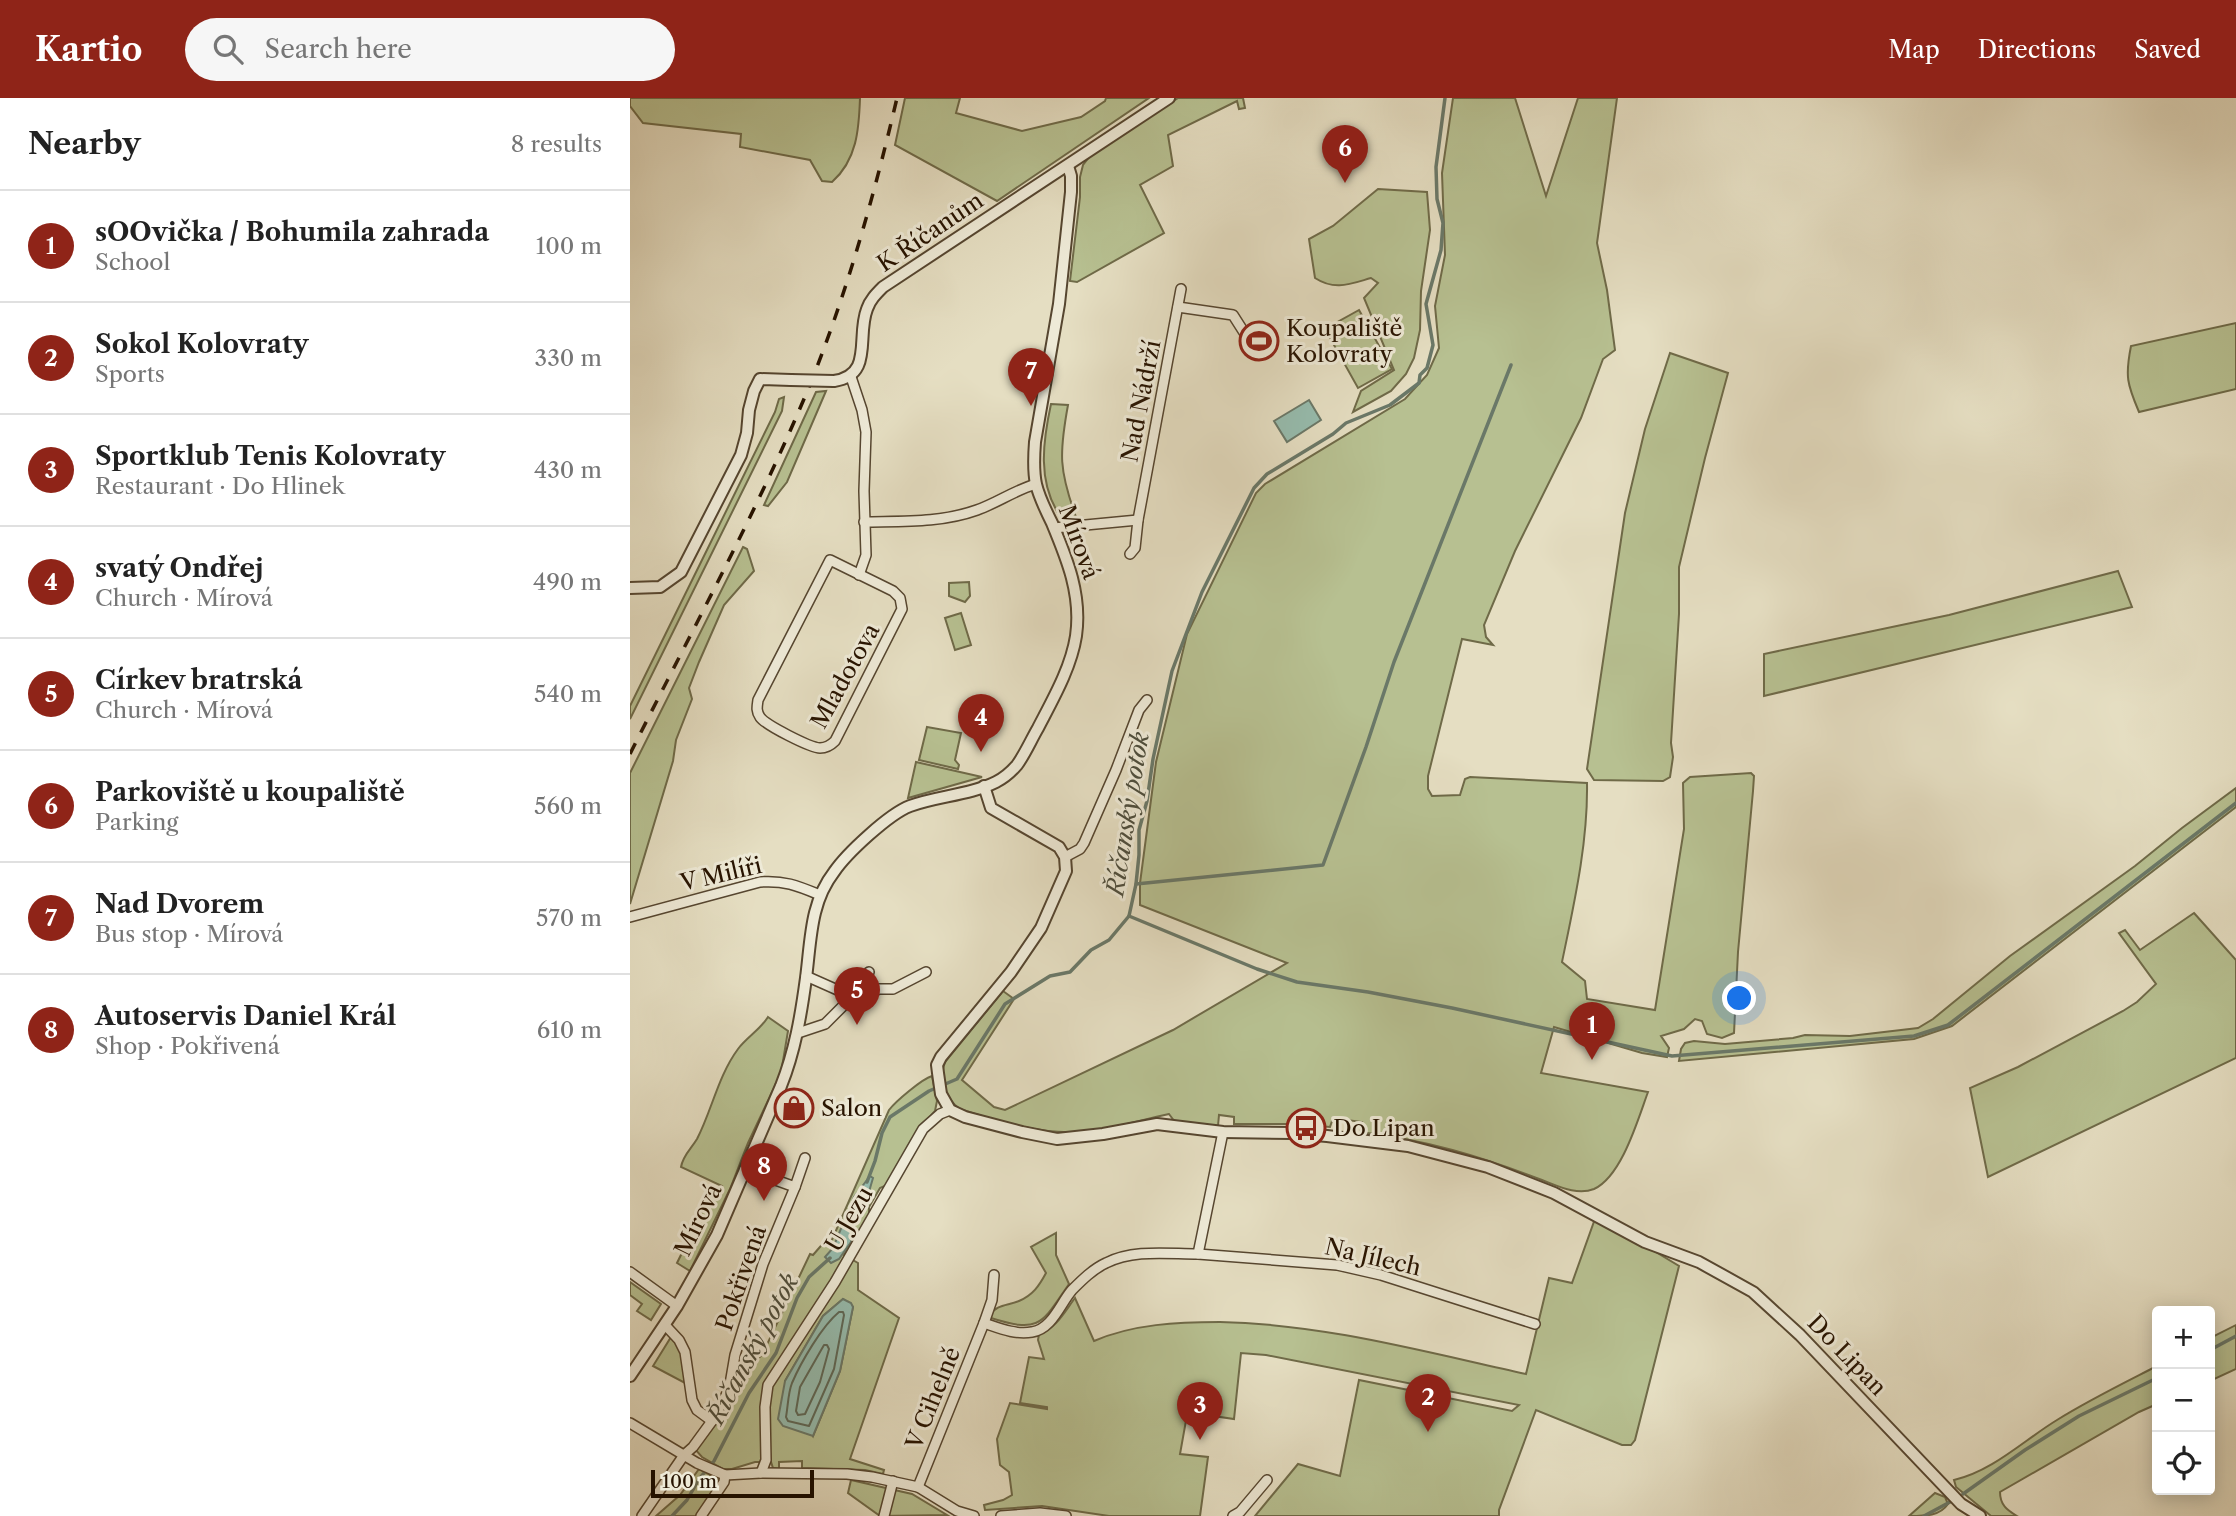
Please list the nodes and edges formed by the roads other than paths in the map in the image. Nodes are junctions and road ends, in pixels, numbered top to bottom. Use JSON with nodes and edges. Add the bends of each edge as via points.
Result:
{"nodes":[{"id":1,"x":1169,"y":98,"type":"edge"},
{"id":2,"x":1068,"y":166,"type":"junction"},
{"id":3,"x":1181,"y":289,"type":"dead end"},
{"id":4,"x":1178,"y":307,"type":"junction"},
{"id":5,"x":1247,"y":337,"type":"dead end"},
{"id":6,"x":851,"y":377,"type":"junction"},
{"id":7,"x":1036,"y":484,"type":"junction"},
{"id":8,"x":1138,"y":520,"type":"junction"},
{"id":9,"x":864,"y":522,"type":"junction"},
{"id":10,"x":1054,"y":528,"type":"junction"},
{"id":11,"x":1130,"y":554,"type":"dead end"},
{"id":12,"x":859,"y":575,"type":"junction"},
{"id":13,"x":630,"y":588,"type":"edge"},
{"id":14,"x":1147,"y":700,"type":"dead end"},
{"id":15,"x":984,"y":786,"type":"junction"},
{"id":16,"x":1065,"y":857,"type":"junction"},
{"id":17,"x":820,"y":895,"type":"junction"},
{"id":18,"x":630,"y":917,"type":"edge"},
{"id":19,"x":869,"y":972,"type":"dead end"},
{"id":20,"x":926,"y":972,"type":"dead end"},
{"id":21,"x":806,"y":976,"type":"junction"},
{"id":22,"x":860,"y":996,"type":"junction"},
{"id":23,"x":846,"y":1003,"type":"junction"},
{"id":24,"x":798,"y":1033,"type":"junction"},
{"id":25,"x":950,"y":1110,"type":"junction"},
{"id":26,"x":1223,"y":1132,"type":"junction"},
{"id":27,"x":805,"y":1158,"type":"dead end"},
{"id":28,"x":746,"y":1169,"type":"junction"},
{"id":29,"x":794,"y":1187,"type":"junction"},
{"id":30,"x":1198,"y":1254,"type":"junction"},
{"id":31,"x":630,"y":1272,"type":"edge"},
{"id":32,"x":994,"y":1275,"type":"dead end"},
{"id":33,"x":677,"y":1306,"type":"junction"},
{"id":34,"x":984,"y":1323,"type":"junction"},
{"id":35,"x":1535,"y":1324,"type":"dead end"},
{"id":36,"x":665,"y":1325,"type":"junction"},
{"id":37,"x":630,"y":1376,"type":"edge"},
{"id":38,"x":712,"y":1421,"type":"junction"},
{"id":39,"x":630,"y":1423,"type":"edge"},
{"id":40,"x":684,"y":1455,"type":"junction"},
{"id":41,"x":761,"y":1473,"type":"junction"},
{"id":42,"x":721,"y":1474,"type":"junction"},
{"id":43,"x":1267,"y":1480,"type":"dead end"},
{"id":44,"x":893,"y":1481,"type":"junction"},
{"id":45,"x":919,"y":1487,"type":"junction"},
{"id":46,"x":642,"y":1516,"type":"edge"},
{"id":47,"x":701,"y":1516,"type":"edge"},
{"id":48,"x":884,"y":1516,"type":"edge"},
{"id":49,"x":974,"y":1516,"type":"edge"},
{"id":50,"x":1001,"y":1516,"type":"edge"},
{"id":51,"x":1066,"y":1516,"type":"edge"},
{"id":52,"x":1233,"y":1516,"type":"edge"},
{"id":53,"x":1980,"y":1516,"type":"edge"}],
"edges":[{"from":1,"to":2,"type":"street","name":"K Říčanům"},
{"from":2,"to":6,"type":"street","name":"K Říčanům","via":[[876,294],[865,317],[860,362]]},
{"from":2,"to":7,"type":"street","name":"Mírová","via":[[1071,192],[1059,304],[1035,442]]},
{"from":3,"to":4,"type":"street","name":"Nad Nádrží"},
{"from":4,"to":5,"type":"street","via":[[1233,315]]},
{"from":4,"to":8,"type":"street","name":"Nad Nádrží"},
{"from":6,"to":9,"type":"street","via":[[866,432]]},
{"from":6,"to":13,"type":"street","bridge":true,"via":[[834,381],[760,379],[741,455],[681,572],[660,587]]},
{"from":7,"to":9,"type":"street","via":[[950,518]]},
{"from":7,"to":10,"type":"street","name":"Mírová"},
{"from":8,"to":10,"type":"street"},
{"from":8,"to":11,"type":"street","name":"Nad Nádrží"},
{"from":9,"to":12,"type":"street","via":[[866,555]]},
{"from":10,"to":15,"type":"street","name":"Mírová","via":[[1074,585],[1078,619],[1074,646],[1056,692],[1017,764]]},
{"from":12,"to":12,"type":"street","name":"Mladotova","via":[[897,594],[901,614],[835,741],[824,748],[815,747],[761,719],[758,701],[830,560]]},
{"from":14,"to":16,"type":"street","via":[[1084,843]]},
{"from":15,"to":16,"type":"street","via":[[990,808],[1055,844]]},
{"from":15,"to":17,"type":"street","name":"Mírová","via":[[903,809],[843,860]]},
{"from":16,"to":25,"type":"street","via":[[1065,877],[1041,928],[1012,972],[937,1065],[941,1094]]},
{"from":17,"to":18,"type":"street","name":"V Milíři","via":[[777,880]]},
{"from":17,"to":21,"type":"street","name":"Mírová"},
{"from":19,"to":22,"type":"street"},
{"from":20,"to":22,"type":"street","via":[[893,989]]},
{"from":21,"to":23,"type":"street","via":[[842,992]]},
{"from":21,"to":24,"type":"street","name":"Mírová"},
{"from":22,"to":23,"type":"street"},
{"from":23,"to":24,"type":"street","via":[[825,1024]]},
{"from":24,"to":28,"type":"street","name":"Mírová"},
{"from":25,"to":26,"type":"street","name":"Do Lipan","via":[[1057,1139],[1157,1124]]},
{"from":25,"to":41,"type":"street","name":"U Jezu","via":[[923,1129],[835,1282],[768,1385],[766,1460]]},
{"from":26,"to":30,"type":"street"},
{"from":26,"to":53,"type":"street","name":"Do Lipan","via":[[1341,1137],[1408,1146],[1477,1164],[1554,1193],[1645,1242],[1699,1262],[1753,1293],[1800,1335],[1961,1504]]},
{"from":27,"to":29,"type":"street","name":"Pokřivená"},
{"from":28,"to":29,"type":"street"},
{"from":28,"to":33,"type":"street","name":"Mírová","via":[[717,1235]]},
{"from":29,"to":38,"type":"street","name":"Pokřivená","via":[[763,1264],[729,1390]]},
{"from":30,"to":34,"type":"street","via":[[1144,1253],[1106,1263],[1071,1292],[1053,1319],[1033,1332],[1011,1332]]},
{"from":30,"to":35,"type":"street","name":"Na Jílech","via":[[1337,1265]]},
{"from":31,"to":33,"type":"street"},
{"from":32,"to":34,"type":"street","name":"V Cihelně"},
{"from":33,"to":36,"type":"street","name":"Mírová"},
{"from":34,"to":45,"type":"street","name":"V Cihelně"},
{"from":36,"to":37,"type":"street","name":"Mírová"},
{"from":36,"to":38,"type":"street","name":"Pokřivená","via":[[685,1352],[692,1400]]},
{"from":38,"to":40,"type":"street","name":"Pokřivená"},
{"from":39,"to":40,"type":"street"},
{"from":40,"to":42,"type":"street"},
{"from":40,"to":46,"type":"street","name":"Pokřivená"},
{"from":41,"to":42,"type":"street"},
{"from":41,"to":44,"type":"street","via":[[847,1474]]},
{"from":42,"to":47,"type":"street","via":[[724,1482]]},
{"from":43,"to":52,"type":"street"},
{"from":44,"to":45,"type":"street"},
{"from":44,"to":48,"type":"street"},
{"from":45,"to":49,"type":"street","via":[[957,1511]]},
{"from":50,"to":51,"type":"street"}]}
